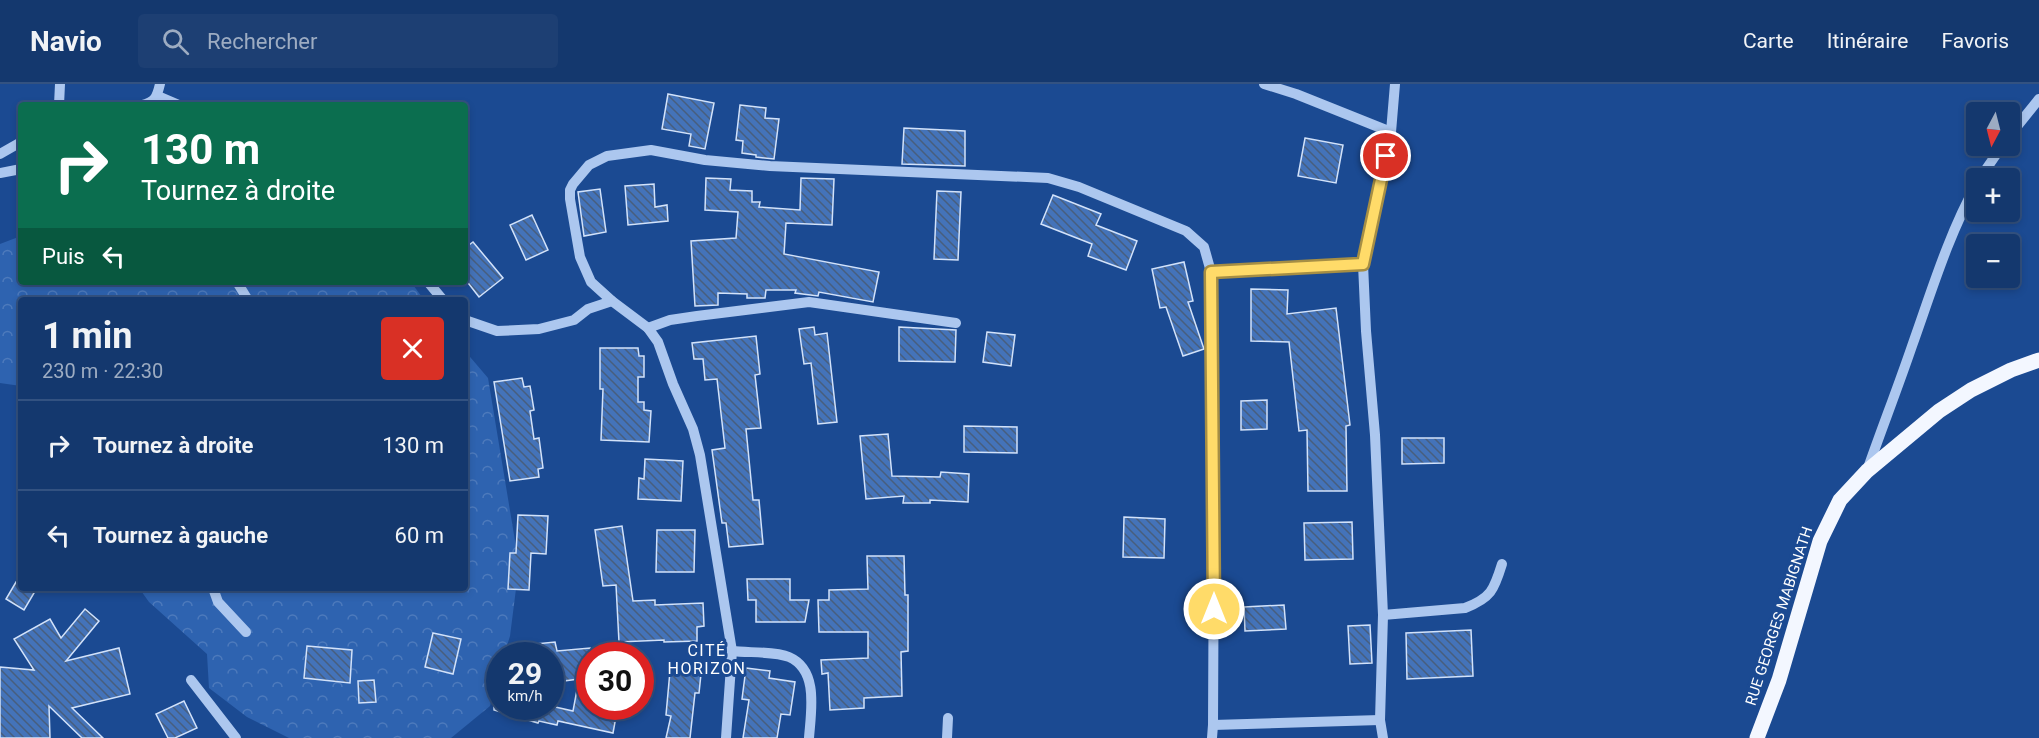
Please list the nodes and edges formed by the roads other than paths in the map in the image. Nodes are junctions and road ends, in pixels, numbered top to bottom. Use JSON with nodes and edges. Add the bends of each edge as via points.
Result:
{"nodes":[{"id":1,"x":60,"y":84,"type":"edge"},
{"id":2,"x":160,"y":84,"type":"edge"},
{"id":3,"x":1264,"y":84,"type":"edge"},
{"id":4,"x":1395,"y":84,"type":"edge"},
{"id":5,"x":158,"y":96,"type":"junction"},
{"id":6,"x":2039,"y":99,"type":"edge"},
{"id":7,"x":58,"y":102,"type":"edge"},
{"id":8,"x":152,"y":102,"type":"edge"},
{"id":9,"x":171,"y":102,"type":"edge"},
{"id":10,"x":2020,"y":123,"type":"edge"},
{"id":11,"x":1391,"y":132,"type":"junction"},
{"id":12,"x":18,"y":144,"type":"edge"},
{"id":13,"x":0,"y":154,"type":"edge"},
{"id":14,"x":18,"y":170,"type":"edge"},
{"id":15,"x":0,"y":173,"type":"edge"},
{"id":16,"x":1966,"y":203,"type":"edge"},
{"id":17,"x":1363,"y":264,"type":"junction"},
{"id":18,"x":1211,"y":272,"type":"junction"},
{"id":19,"x":430,"y":285,"type":"edge"},
{"id":20,"x":440,"y":297,"type":"edge"},
{"id":21,"x":612,"y":301,"type":"junction"},
{"id":22,"x":468,"y":321,"type":"edge"},
{"id":23,"x":956,"y":323,"type":"dead end"},
{"id":24,"x":648,"y":328,"type":"junction"},
{"id":25,"x":2039,"y":360,"type":"edge"},
{"id":26,"x":1867,"y":471,"type":"junction"},
{"id":27,"x":1502,"y":564,"type":"dead end"},
{"id":28,"x":214,"y":591,"type":"edge"},
{"id":29,"x":1383,"y":615,"type":"junction"},
{"id":30,"x":246,"y":632,"type":"dead end"},
{"id":31,"x":732,"y":651,"type":"junction"},
{"id":32,"x":191,"y":680,"type":"dead end"},
{"id":33,"x":948,"y":718,"type":"dead end"},
{"id":34,"x":1380,"y":720,"type":"junction"},
{"id":35,"x":1213,"y":725,"type":"junction"},
{"id":36,"x":236,"y":738,"type":"edge"},
{"id":37,"x":726,"y":738,"type":"edge"},
{"id":38,"x":809,"y":738,"type":"edge"},
{"id":39,"x":947,"y":738,"type":"edge"},
{"id":40,"x":1212,"y":738,"type":"edge"},
{"id":41,"x":1383,"y":738,"type":"edge"},
{"id":42,"x":1757,"y":738,"type":"edge"}],
"edges":[{"from":1,"to":7,"type":"street"},
{"from":2,"to":5,"type":"street"},
{"from":3,"to":11,"type":"street"},
{"from":4,"to":11,"type":"street"},
{"from":5,"to":8,"type":"street"},
{"from":5,"to":9,"type":"street"},
{"from":6,"to":10,"type":"street"},
{"from":11,"to":17,"type":"street"},
{"from":12,"to":13,"type":"street"},
{"from":14,"to":15,"type":"street"},
{"from":16,"to":26,"type":"street","via":[[1943,254]]},
{"from":17,"to":18,"type":"street"},
{"from":17,"to":29,"type":"street"},
{"from":18,"to":21,"type":"street","via":[[1204,247],[1186,231],[1064,181],[760,165],[651,150],[607,156],[589,165],[570,190],[580,257],[591,282]]},
{"from":18,"to":35,"type":"street"},
{"from":19,"to":20,"type":"street"},
{"from":21,"to":22,"type":"street","via":[[588,309],[574,320],[539,329],[497,331]]},
{"from":21,"to":24,"type":"street"},
{"from":23,"to":24,"type":"street","via":[[809,302],[670,320]]},
{"from":24,"to":31,"type":"street","via":[[658,342],[698,446]]},
{"from":25,"to":26,"type":"main road","name":"RUE GEORGES MABIGNATH","via":[[1971,390],[1939,411]]},
{"from":26,"to":42,"type":"main road","name":"RUE GEORGES MABIGNATH","via":[[1840,500],[1826,525],[1796,630]]},
{"from":27,"to":29,"type":"street","via":[[1489,596],[1478,603],[1465,608]]},
{"from":28,"to":30,"type":"street","via":[[218,602]]},
{"from":29,"to":34,"type":"street"},
{"from":31,"to":37,"type":"street"},
{"from":31,"to":38,"type":"street","via":[[788,656],[802,665],[810,679]]},
{"from":32,"to":36,"type":"street"},
{"from":33,"to":39,"type":"street"},
{"from":34,"to":35,"type":"street"},
{"from":34,"to":41,"type":"street"},
{"from":35,"to":40,"type":"street"}]}
